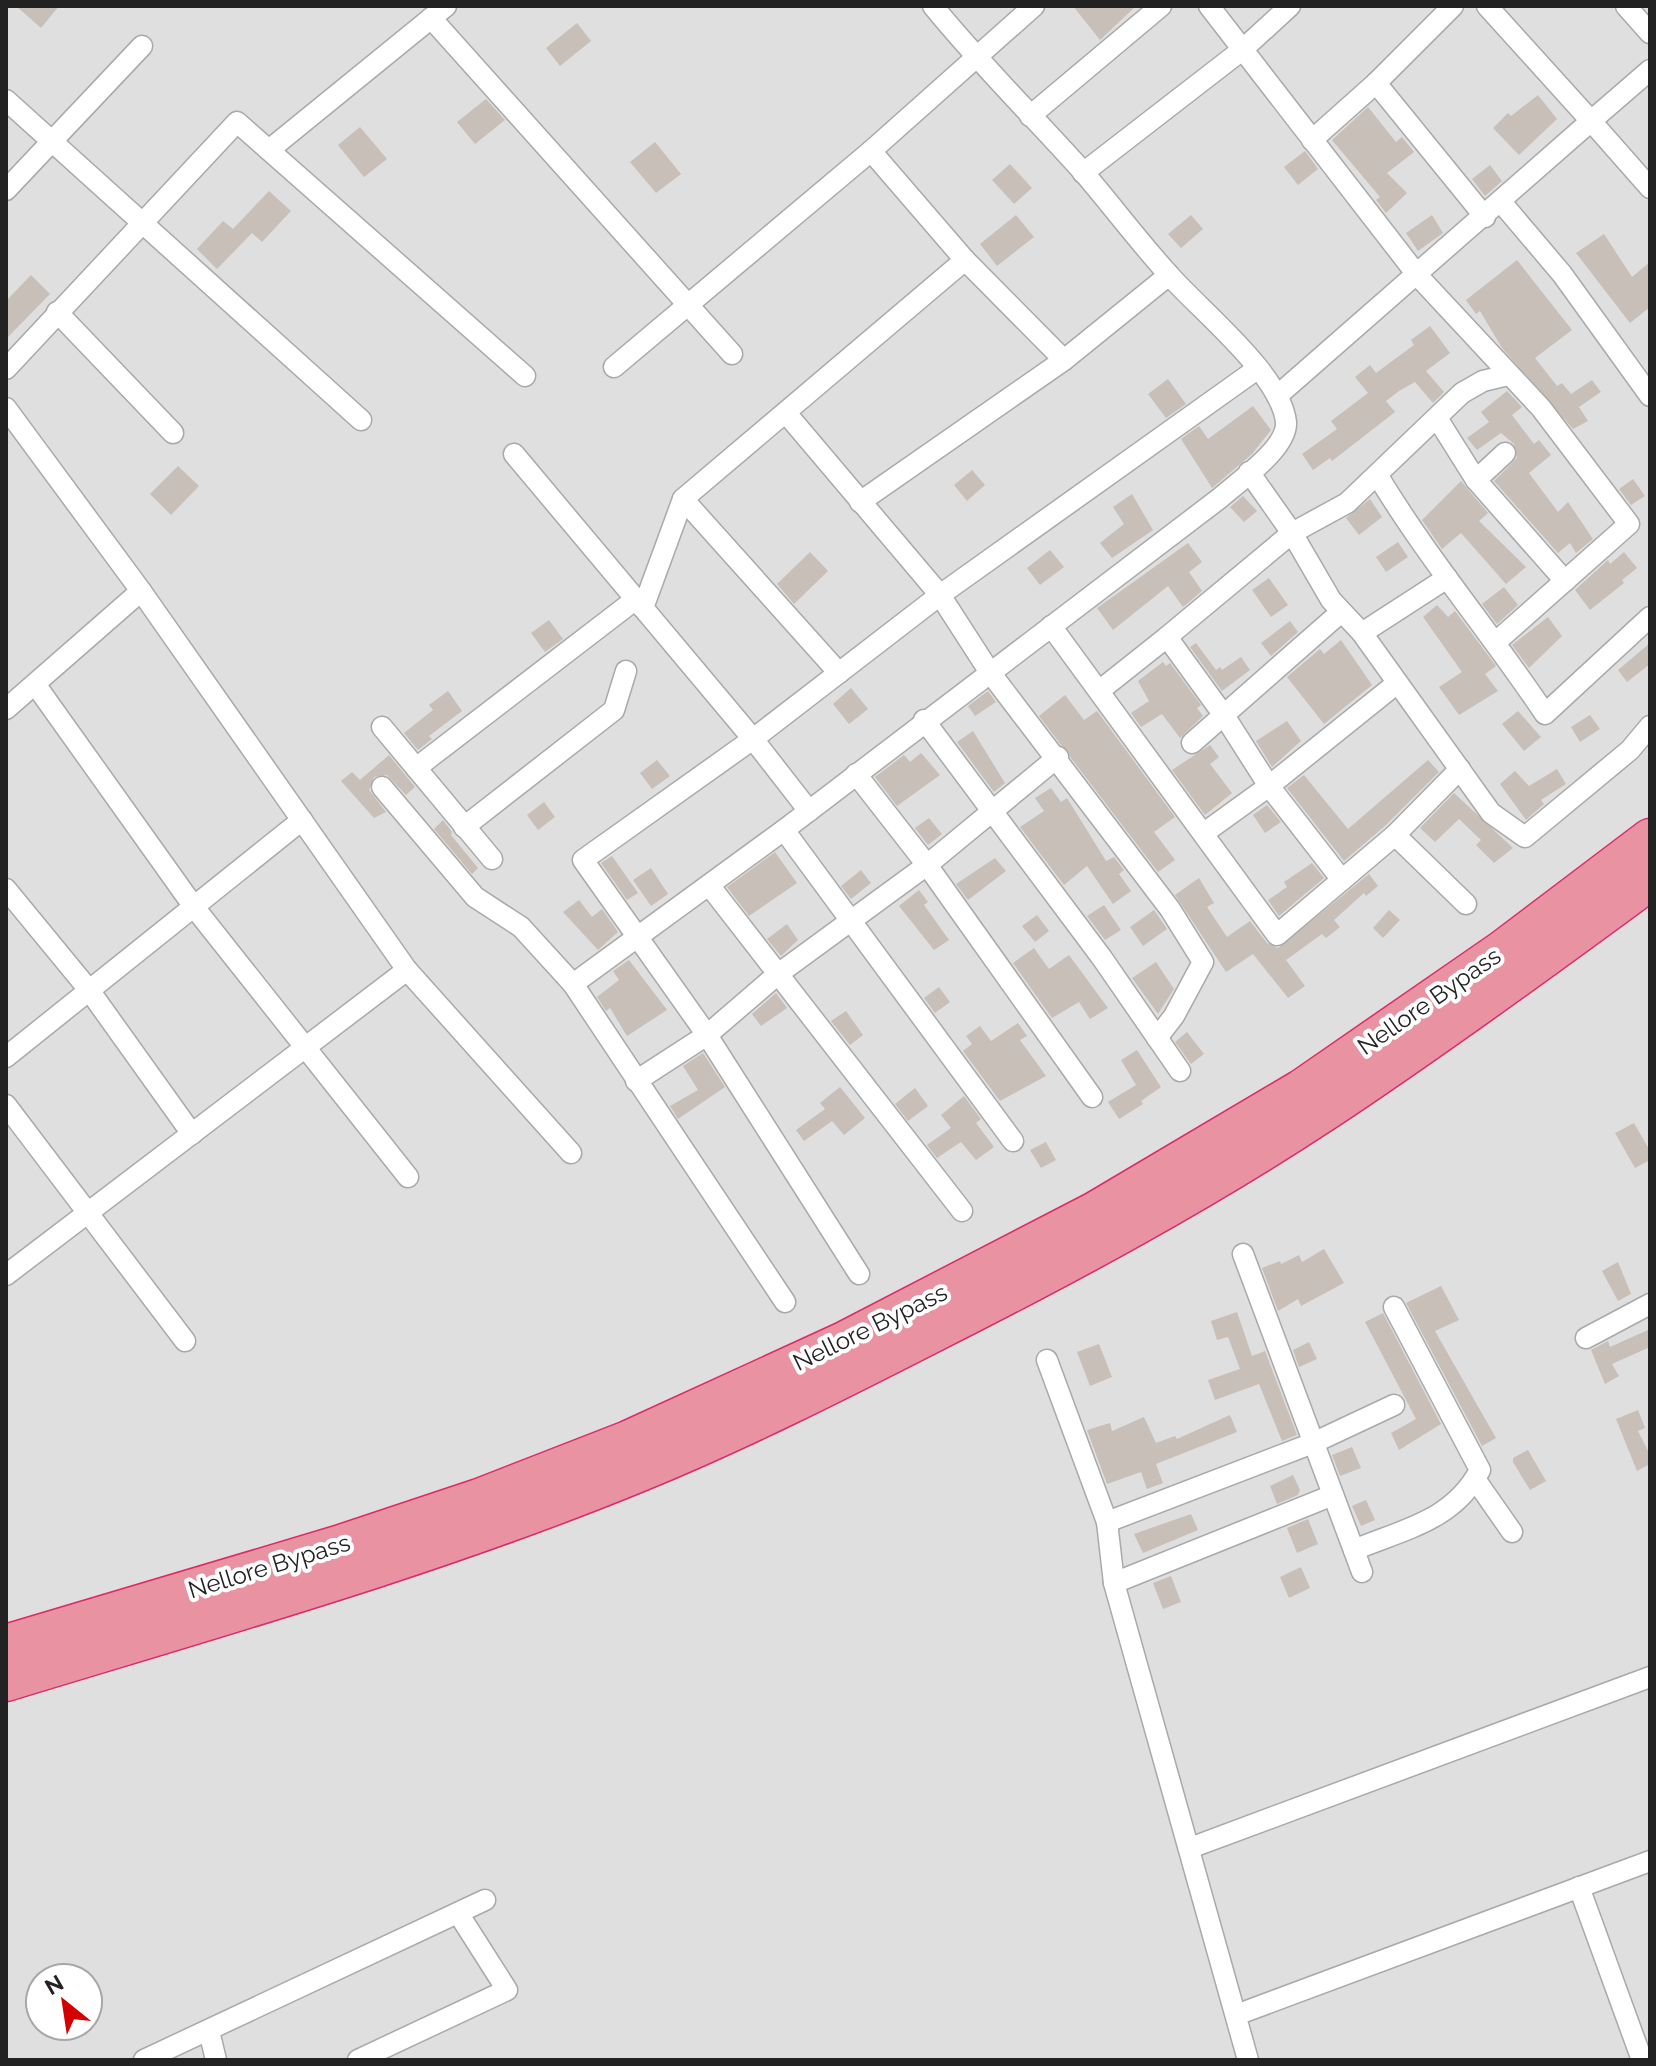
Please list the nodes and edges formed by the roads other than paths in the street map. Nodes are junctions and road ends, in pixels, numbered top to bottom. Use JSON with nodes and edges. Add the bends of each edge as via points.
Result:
{"nodes":[{"id":1,"x":933,"y":6,"type":"edge"},
{"id":2,"x":1034,"y":6,"type":"edge"},
{"id":3,"x":1161,"y":6,"type":"edge"},
{"id":4,"x":1209,"y":6,"type":"edge"},
{"id":5,"x":1290,"y":6,"type":"edge"},
{"id":6,"x":1453,"y":6,"type":"edge"},
{"id":7,"x":1487,"y":6,"type":"edge"},
{"id":8,"x":1626,"y":6,"type":"edge"},
{"id":9,"x":438,"y":12,"type":"edge"},
{"id":10,"x":1650,"y":33,"type":"edge"},
{"id":11,"x":142,"y":46,"type":"dead end"},
{"id":12,"x":1242,"y":50,"type":"junction"},
{"id":13,"x":974,"y":56,"type":"junction"},
{"id":14,"x":1650,"y":70,"type":"edge"},
{"id":15,"x":1376,"y":83,"type":"junction"},
{"id":16,"x":6,"y":100,"type":"edge"},
{"id":17,"x":1030,"y":116,"type":"junction"},
{"id":18,"x":1591,"y":121,"type":"junction"},
{"id":19,"x":1312,"y":140,"type":"junction"},
{"id":20,"x":52,"y":141,"type":"junction"},
{"id":21,"x":269,"y":150,"type":"junction"},
{"id":22,"x":871,"y":151,"type":"junction"},
{"id":23,"x":1083,"y":173,"type":"junction"},
{"id":24,"x":1650,"y":188,"type":"edge"},
{"id":25,"x":6,"y":190,"type":"edge"},
{"id":26,"x":1501,"y":202,"type":"junction"},
{"id":27,"x":1485,"y":217,"type":"junction"},
{"id":28,"x":141,"y":221,"type":"junction"},
{"id":29,"x":965,"y":260,"type":"junction"},
{"id":30,"x":1169,"y":275,"type":"junction"},
{"id":31,"x":1418,"y":276,"type":"junction"},
{"id":32,"x":689,"y":306,"type":"junction"},
{"id":33,"x":57,"y":312,"type":"junction"},
{"id":34,"x":732,"y":354,"type":"dead end"},
{"id":35,"x":1064,"y":360,"type":"junction"},
{"id":36,"x":614,"y":367,"type":"dead end"},
{"id":37,"x":6,"y":369,"type":"edge"},
{"id":38,"x":1257,"y":369,"type":"junction"},
{"id":39,"x":1508,"y":375,"type":"junction"},
{"id":40,"x":525,"y":376,"type":"dead end"},
{"id":41,"x":1277,"y":396,"type":"junction"},
{"id":42,"x":1650,"y":396,"type":"edge"},
{"id":43,"x":6,"y":408,"type":"edge"},
{"id":44,"x":786,"y":413,"type":"junction"},
{"id":45,"x":1437,"y":418,"type":"junction"},
{"id":46,"x":361,"y":420,"type":"dead end"},
{"id":47,"x":173,"y":433,"type":"dead end"},
{"id":48,"x":1505,"y":453,"type":"dead end"},
{"id":49,"x":514,"y":454,"type":"dead end"},
{"id":50,"x":1249,"y":472,"type":"junction"},
{"id":51,"x":1378,"y":476,"type":"junction"},
{"id":52,"x":1476,"y":480,"type":"junction"},
{"id":53,"x":683,"y":499,"type":"junction"},
{"id":54,"x":860,"y":502,"type":"junction"},
{"id":55,"x":1292,"y":533,"type":"junction"},
{"id":56,"x":1447,"y":578,"type":"junction"},
{"id":57,"x":1565,"y":581,"type":"junction"},
{"id":58,"x":141,"y":591,"type":"junction"},
{"id":59,"x":940,"y":595,"type":"junction"},
{"id":60,"x":639,"y":604,"type":"junction"},
{"id":61,"x":1341,"y":612,"type":"junction"},
{"id":62,"x":1650,"y":617,"type":"edge"},
{"id":63,"x":1051,"y":626,"type":"junction"},
{"id":64,"x":1362,"y":633,"type":"junction"},
{"id":65,"x":1167,"y":637,"type":"junction"},
{"id":66,"x":1497,"y":641,"type":"junction"},
{"id":67,"x":626,"y":671,"type":"dead end"},
{"id":68,"x":989,"y":671,"type":"junction"},
{"id":69,"x":839,"y":673,"type":"junction"},
{"id":70,"x":35,"y":684,"type":"junction"},
{"id":71,"x":1396,"y":684,"type":"junction"},
{"id":72,"x":1099,"y":691,"type":"junction"},
{"id":73,"x":6,"y":709,"type":"edge"},
{"id":74,"x":1225,"y":717,"type":"junction"},
{"id":75,"x":924,"y":720,"type":"junction"},
{"id":76,"x":1650,"y":726,"type":"edge"},
{"id":77,"x":382,"y":727,"type":"dead end"},
{"id":78,"x":753,"y":739,"type":"junction"},
{"id":79,"x":1192,"y":743,"type":"dead end"},
{"id":80,"x":1058,"y":757,"type":"junction"},
{"id":81,"x":416,"y":768,"type":"junction"},
{"id":82,"x":1460,"y":769,"type":"junction"},
{"id":83,"x":856,"y":774,"type":"junction"},
{"id":84,"x":1269,"y":786,"type":"junction"},
{"id":85,"x":382,"y":787,"type":"dead end"},
{"id":86,"x":992,"y":810,"type":"junction"},
{"id":87,"x":809,"y":811,"type":"junction"},
{"id":88,"x":302,"y":820,"type":"junction"},
{"id":89,"x":464,"y":827,"type":"junction"},
{"id":90,"x":784,"y":830,"type":"junction"},
{"id":91,"x":1204,"y":833,"type":"junction"},
{"id":92,"x":1395,"y":835,"type":"junction"},
{"id":93,"x":1650,"y":838,"type":"edge"},
{"id":94,"x":492,"y":859,"type":"dead end"},
{"id":95,"x":927,"y":865,"type":"junction"},
{"id":96,"x":1342,"y":880,"type":"junction"},
{"id":97,"x":1650,"y":881,"type":"edge"},
{"id":98,"x":709,"y":885,"type":"junction"},
{"id":99,"x":6,"y":889,"type":"edge"},
{"id":100,"x":1466,"y":904,"type":"dead end"},
{"id":101,"x":194,"y":907,"type":"junction"},
{"id":102,"x":852,"y":920,"type":"junction"},
{"id":103,"x":641,"y":938,"type":"junction"},
{"id":104,"x":407,"y":970,"type":"junction"},
{"id":105,"x":778,"y":974,"type":"junction"},
{"id":106,"x":573,"y":984,"type":"junction"},
{"id":107,"x":89,"y":990,"type":"junction"},
{"id":108,"x":707,"y":1035,"type":"junction"},
{"id":109,"x":1157,"y":1038,"type":"junction"},
{"id":110,"x":303,"y":1049,"type":"junction"},
{"id":111,"x":6,"y":1057,"type":"edge"},
{"id":112,"x":1180,"y":1071,"type":"dead end"},
{"id":113,"x":636,"y":1081,"type":"junction"},
{"id":114,"x":1092,"y":1097,"type":"dead end"},
{"id":115,"x":6,"y":1105,"type":"edge"},
{"id":116,"x":192,"y":1134,"type":"junction"},
{"id":117,"x":1013,"y":1141,"type":"dead end"},
{"id":118,"x":571,"y":1153,"type":"dead end"},
{"id":119,"x":408,"y":1177,"type":"dead end"},
{"id":120,"x":89,"y":1211,"type":"junction"},
{"id":121,"x":962,"y":1211,"type":"dead end"},
{"id":122,"x":1243,"y":1254,"type":"dead end"},
{"id":123,"x":859,"y":1274,"type":"dead end"},
{"id":124,"x":6,"y":1275,"type":"edge"},
{"id":125,"x":785,"y":1302,"type":"dead end"},
{"id":126,"x":1650,"y":1304,"type":"edge"},
{"id":127,"x":1394,"y":1307,"type":"dead end"},
{"id":128,"x":1586,"y":1338,"type":"dead end"},
{"id":129,"x":185,"y":1341,"type":"dead end"},
{"id":130,"x":1047,"y":1360,"type":"dead end"},
{"id":131,"x":1394,"y":1405,"type":"dead end"},
{"id":132,"x":1313,"y":1443,"type":"junction"},
{"id":133,"x":1475,"y":1479,"type":"junction"},
{"id":134,"x":1333,"y":1495,"type":"junction"},
{"id":135,"x":1107,"y":1522,"type":"junction"},
{"id":136,"x":1512,"y":1532,"type":"dead end"},
{"id":137,"x":1354,"y":1550,"type":"junction"},
{"id":138,"x":1362,"y":1572,"type":"dead end"},
{"id":139,"x":1114,"y":1583,"type":"junction"},
{"id":140,"x":6,"y":1644,"type":"edge"},
{"id":141,"x":1650,"y":1677,"type":"edge"},
{"id":142,"x":6,"y":1682,"type":"edge"},
{"id":143,"x":1190,"y":1848,"type":"junction"},
{"id":144,"x":1650,"y":1861,"type":"edge"},
{"id":145,"x":1579,"y":1887,"type":"junction"},
{"id":146,"x":485,"y":1900,"type":"dead end"},
{"id":147,"x":458,"y":1913,"type":"junction"},
{"id":148,"x":1236,"y":2015,"type":"junction"},
{"id":149,"x":209,"y":2031,"type":"junction"},
{"id":150,"x":370,"y":2057,"type":"edge"},
{"id":151,"x":144,"y":2060,"type":"edge"},
{"id":152,"x":216,"y":2060,"type":"edge"},
{"id":153,"x":1248,"y":2060,"type":"edge"},
{"id":154,"x":1642,"y":2060,"type":"edge"}],
"edges":[{"from":1,"to":13,"type":"street"},
{"from":2,"to":13,"type":"street"},
{"from":3,"to":17,"type":"street"},
{"from":4,"to":12,"type":"street"},
{"from":5,"to":12,"type":"street"},
{"from":6,"to":15,"type":"street"},
{"from":7,"to":18,"type":"street"},
{"from":8,"to":10,"type":"street"},
{"from":9,"to":21,"type":"street"},
{"from":9,"to":32,"type":"street"},
{"from":11,"to":20,"type":"street"},
{"from":12,"to":19,"type":"street"},
{"from":12,"to":23,"type":"street"},
{"from":13,"to":17,"type":"street"},
{"from":13,"to":22,"type":"street"},
{"from":14,"to":18,"type":"street"},
{"from":15,"to":19,"type":"street"},
{"from":15,"to":27,"type":"street"},
{"from":16,"to":20,"type":"street"},
{"from":17,"to":23,"type":"street"},
{"from":18,"to":24,"type":"street"},
{"from":18,"to":26,"type":"street"},
{"from":19,"to":31,"type":"street"},
{"from":20,"to":25,"type":"street"},
{"from":20,"to":28,"type":"street"},
{"from":21,"to":28,"type":"street","via":[[237,122]]},
{"from":21,"to":40,"type":"street"},
{"from":22,"to":29,"type":"street"},
{"from":22,"to":32,"type":"street"},
{"from":23,"to":30,"type":"street"},
{"from":26,"to":27,"type":"street"},
{"from":26,"to":42,"type":"street","via":[[1562,274]]},
{"from":27,"to":31,"type":"street"},
{"from":28,"to":33,"type":"street"},
{"from":28,"to":46,"type":"street"},
{"from":29,"to":35,"type":"street"},
{"from":29,"to":44,"type":"street"},
{"from":30,"to":35,"type":"street"},
{"from":30,"to":38,"type":"street"},
{"from":31,"to":39,"type":"street"},
{"from":31,"to":41,"type":"street"},
{"from":32,"to":34,"type":"street"},
{"from":32,"to":36,"type":"street"},
{"from":33,"to":37,"type":"street"},
{"from":33,"to":47,"type":"street"},
{"from":35,"to":54,"type":"street"},
{"from":38,"to":41,"type":"street"},
{"from":38,"to":59,"type":"street"},
{"from":39,"to":45,"type":"street","via":[[1462,393]]},
{"from":39,"to":57,"type":"street","via":[[1541,408],[1629,524]]},
{"from":41,"to":50,"type":"street","via":[[1286,424],[1281,442]]},
{"from":43,"to":58,"type":"street"},
{"from":44,"to":53,"type":"street"},
{"from":44,"to":54,"type":"street"},
{"from":45,"to":51,"type":"street"},
{"from":45,"to":52,"type":"street"},
{"from":48,"to":52,"type":"street"},
{"from":49,"to":60,"type":"street"},
{"from":50,"to":55,"type":"street"},
{"from":50,"to":63,"type":"street"},
{"from":51,"to":55,"type":"street","via":[[1347,503]]},
{"from":51,"to":56,"type":"street"},
{"from":52,"to":57,"type":"street"},
{"from":53,"to":60,"type":"street"},
{"from":53,"to":69,"type":"street"},
{"from":54,"to":59,"type":"street"},
{"from":55,"to":61,"type":"street"},
{"from":55,"to":65,"type":"street"},
{"from":56,"to":64,"type":"street"},
{"from":56,"to":66,"type":"street"},
{"from":57,"to":66,"type":"street"},
{"from":58,"to":70,"type":"street"},
{"from":58,"to":88,"type":"street"},
{"from":59,"to":68,"type":"street"},
{"from":59,"to":69,"type":"street"},
{"from":60,"to":78,"type":"street"},
{"from":60,"to":81,"type":"street"},
{"from":61,"to":64,"type":"street"},
{"from":61,"to":74,"type":"street"},
{"from":62,"to":66,"type":"street","via":[[1545,714]]},
{"from":63,"to":68,"type":"street"},
{"from":63,"to":72,"type":"street"},
{"from":64,"to":71,"type":"street"},
{"from":65,"to":72,"type":"street"},
{"from":65,"to":74,"type":"street"},
{"from":67,"to":89,"type":"street","via":[[614,710]]},
{"from":68,"to":75,"type":"street"},
{"from":68,"to":80,"type":"street"},
{"from":69,"to":78,"type":"street"},
{"from":70,"to":73,"type":"street"},
{"from":70,"to":101,"type":"street"},
{"from":71,"to":82,"type":"street"},
{"from":71,"to":84,"type":"street"},
{"from":72,"to":91,"type":"street"},
{"from":74,"to":79,"type":"street"},
{"from":74,"to":84,"type":"street"},
{"from":75,"to":83,"type":"street"},
{"from":75,"to":86,"type":"street"},
{"from":76,"to":82,"type":"street","via":[[1630,750],[1525,837],[1491,813]]},
{"from":77,"to":81,"type":"street"},
{"from":78,"to":87,"type":"street"},
{"from":78,"to":103,"type":"street","via":[[583,860]]},
{"from":80,"to":86,"type":"street"},
{"from":80,"to":109,"type":"street","via":[[1203,962]]},
{"from":81,"to":89,"type":"street"},
{"from":82,"to":92,"type":"street"},
{"from":83,"to":87,"type":"street"},
{"from":83,"to":95,"type":"street"},
{"from":84,"to":91,"type":"street"},
{"from":84,"to":96,"type":"street"},
{"from":85,"to":106,"type":"street","via":[[475,897],[521,927]]},
{"from":86,"to":95,"type":"street"},
{"from":86,"to":109,"type":"street"},
{"from":87,"to":90,"type":"street"},
{"from":88,"to":101,"type":"street"},
{"from":88,"to":104,"type":"street"},
{"from":89,"to":94,"type":"street"},
{"from":90,"to":98,"type":"street"},
{"from":90,"to":102,"type":"street"},
{"from":91,"to":96,"type":"street","via":[[1277,935]]},
{"from":92,"to":96,"type":"street"},
{"from":92,"to":100,"type":"street"},
{"from":93,"to":140,"type":"highway","name":"Nellore Bypass","via":[[1502,950],[1301,1089],[1095,1211],[842,1342],[628,1440],[479,1498]]},
{"from":95,"to":102,"type":"street"},
{"from":95,"to":114,"type":"street"},
{"from":97,"to":142,"type":"highway","name":"Nellore Bypass","via":[[1322,1114],[1108,1243],[861,1370],[641,1471],[491,1529]]},
{"from":98,"to":103,"type":"street"},
{"from":98,"to":105,"type":"street"},
{"from":99,"to":107,"type":"street"},
{"from":101,"to":107,"type":"street"},
{"from":101,"to":110,"type":"street"},
{"from":102,"to":105,"type":"street"},
{"from":102,"to":117,"type":"street"},
{"from":103,"to":106,"type":"street"},
{"from":103,"to":108,"type":"street"},
{"from":104,"to":110,"type":"street"},
{"from":104,"to":118,"type":"street"},
{"from":105,"to":108,"type":"street"},
{"from":105,"to":121,"type":"street"},
{"from":106,"to":113,"type":"street"},
{"from":107,"to":111,"type":"street"},
{"from":107,"to":116,"type":"street"},
{"from":108,"to":113,"type":"street"},
{"from":108,"to":123,"type":"street"},
{"from":109,"to":112,"type":"street"},
{"from":110,"to":116,"type":"street"},
{"from":110,"to":119,"type":"street"},
{"from":113,"to":125,"type":"street"},
{"from":115,"to":120,"type":"street"},
{"from":116,"to":120,"type":"street"},
{"from":120,"to":124,"type":"street"},
{"from":120,"to":129,"type":"street"},
{"from":122,"to":132,"type":"street"},
{"from":126,"to":128,"type":"street"},
{"from":127,"to":133,"type":"street","via":[[1480,1470]]},
{"from":130,"to":135,"type":"street"},
{"from":131,"to":132,"type":"street"},
{"from":132,"to":134,"type":"street"},
{"from":132,"to":135,"type":"street"},
{"from":133,"to":136,"type":"street"},
{"from":133,"to":137,"type":"street","via":[[1468,1492],[1437,1518]]},
{"from":134,"to":137,"type":"street"},
{"from":134,"to":139,"type":"street"},
{"from":135,"to":139,"type":"street"},
{"from":137,"to":138,"type":"street"},
{"from":139,"to":143,"type":"street"},
{"from":141,"to":143,"type":"street"},
{"from":143,"to":148,"type":"street"},
{"from":144,"to":145,"type":"street"},
{"from":145,"to":148,"type":"street"},
{"from":145,"to":154,"type":"street"},
{"from":146,"to":147,"type":"street"},
{"from":147,"to":149,"type":"street"},
{"from":147,"to":150,"type":"street","via":[[507,1990]]},
{"from":148,"to":153,"type":"street"},
{"from":149,"to":151,"type":"street"},
{"from":149,"to":152,"type":"street"}]}
